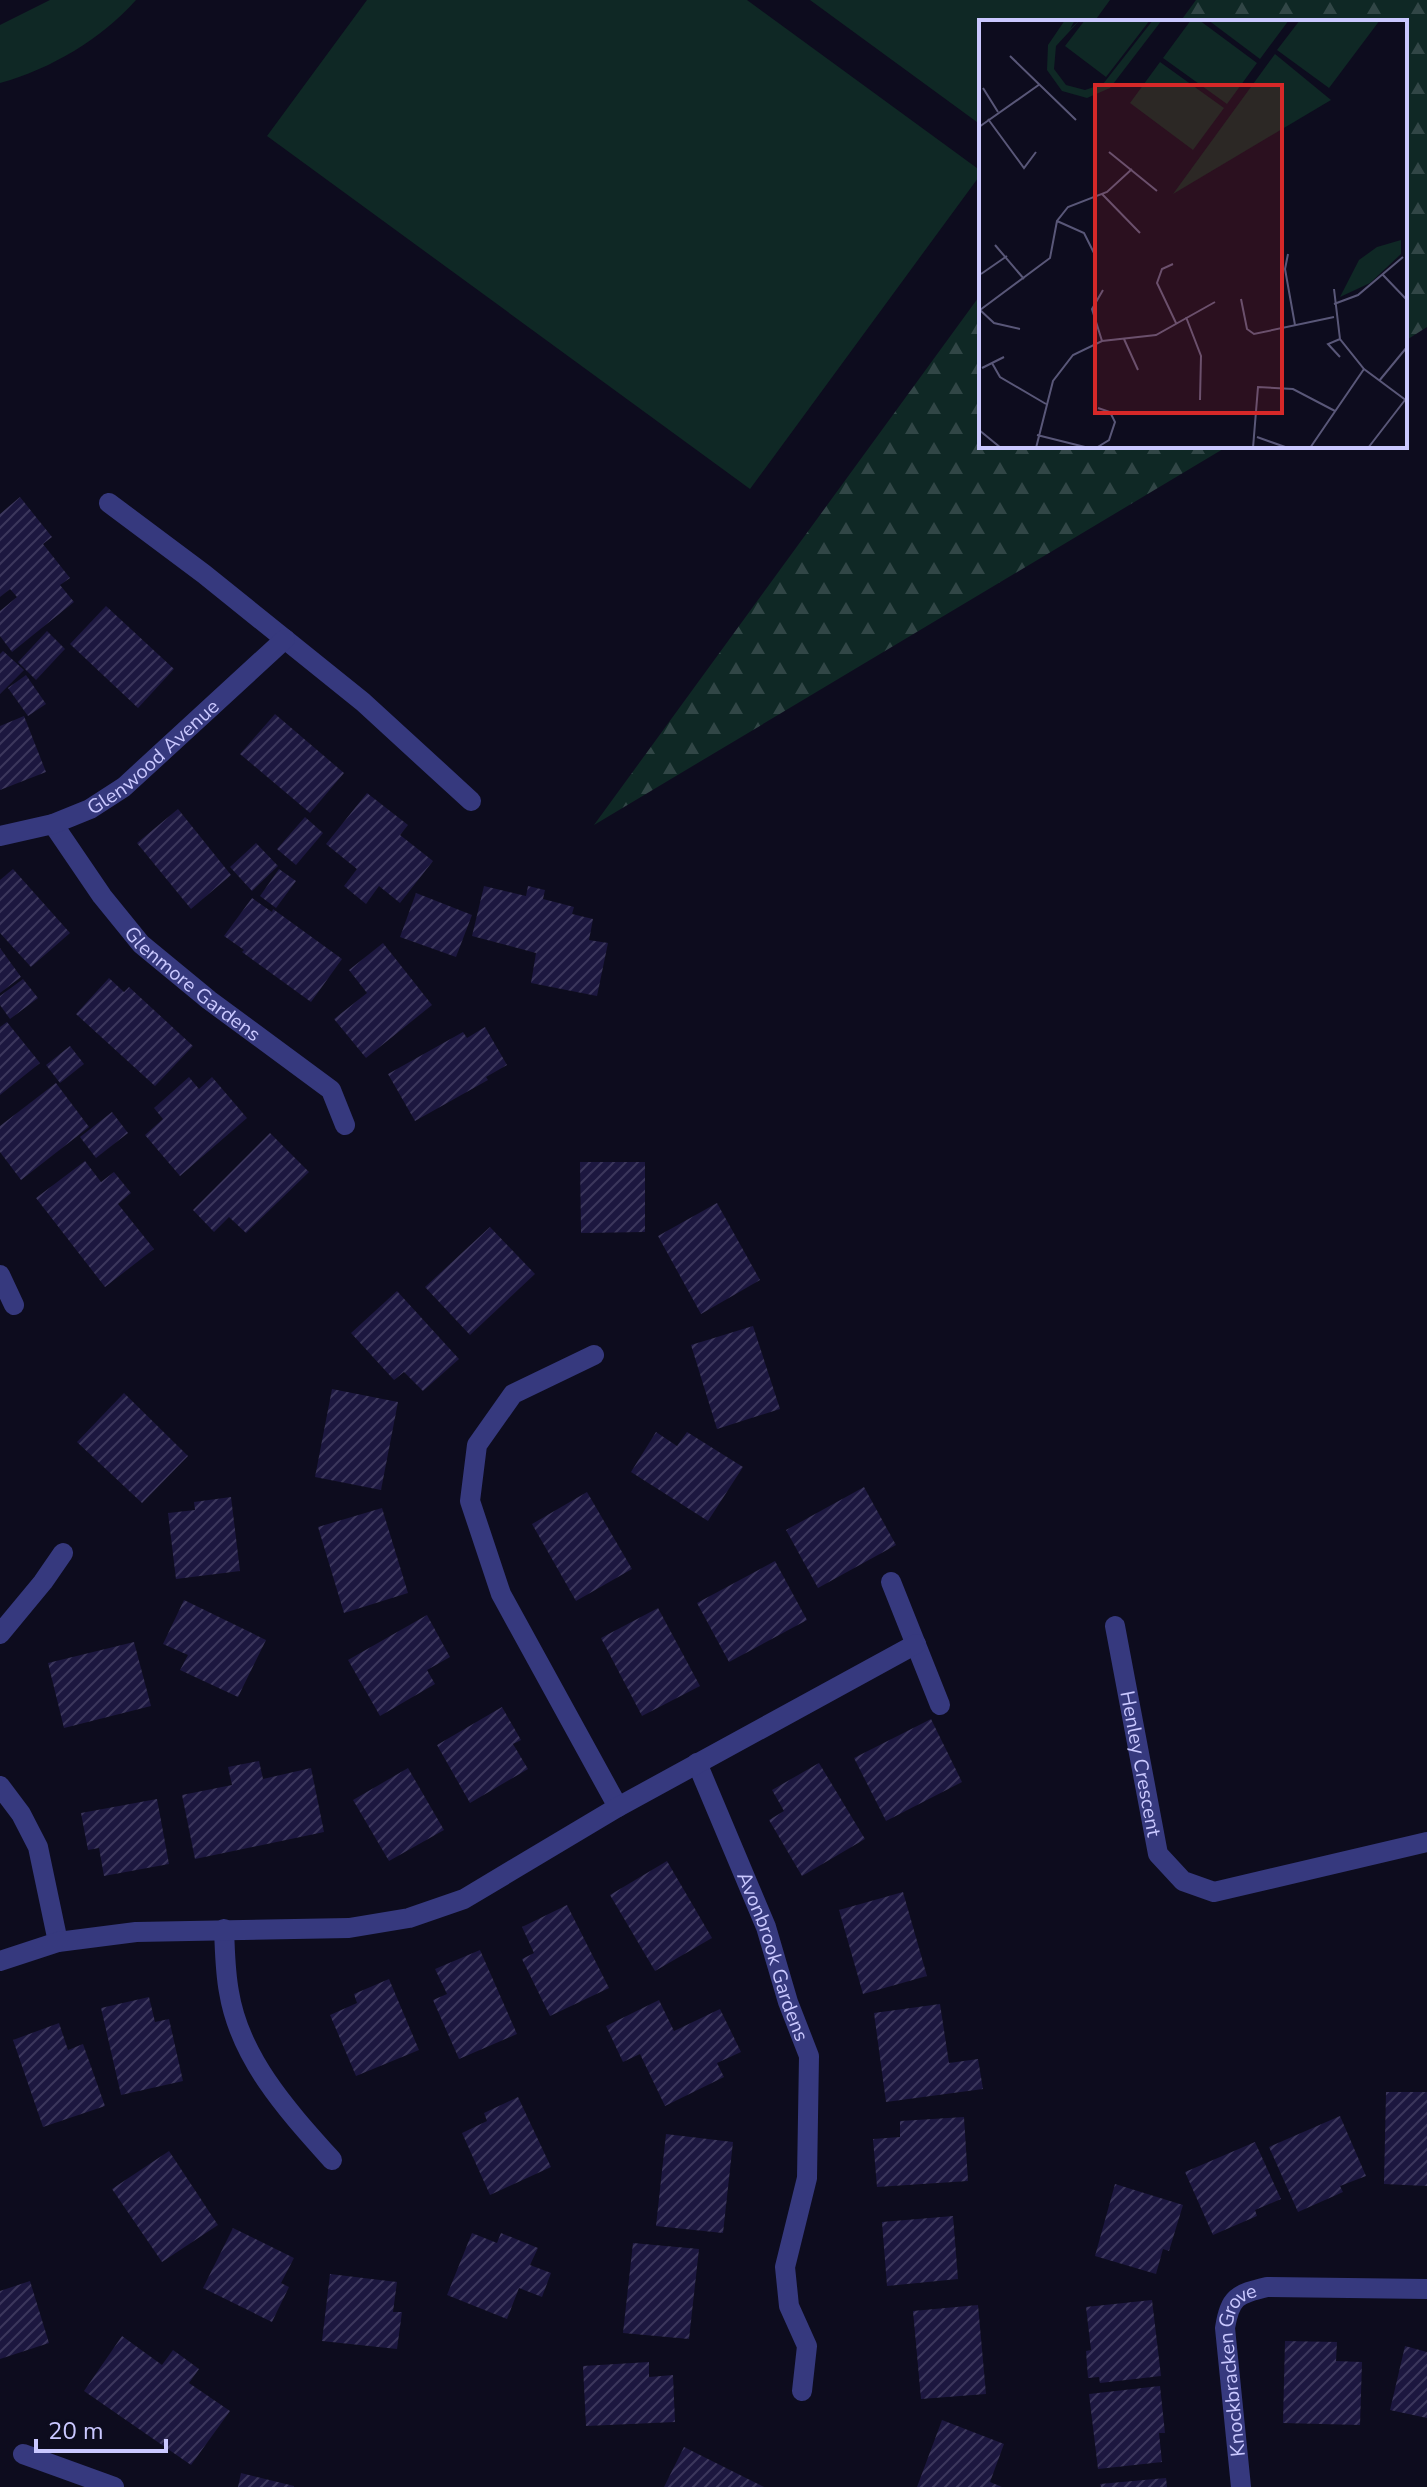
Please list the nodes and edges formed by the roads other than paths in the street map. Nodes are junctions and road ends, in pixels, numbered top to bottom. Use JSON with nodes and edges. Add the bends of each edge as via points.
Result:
{"nodes":[{"id":1,"x":109,"y":503,"type":"dead end"},
{"id":2,"x":285,"y":639,"type":"junction"},
{"id":3,"x":471,"y":801,"type":"dead end"},
{"id":4,"x":53,"y":824,"type":"junction"},
{"id":5,"x":0,"y":836,"type":"edge"},
{"id":6,"x":345,"y":1125,"type":"dead end"},
{"id":7,"x":0,"y":1275,"type":"edge"},
{"id":8,"x":14,"y":1305,"type":"dead end"},
{"id":9,"x":594,"y":1355,"type":"dead end"},
{"id":10,"x":63,"y":1553,"type":"dead end"},
{"id":11,"x":891,"y":1582,"type":"dead end"},
{"id":12,"x":1115,"y":1626,"type":"dead end"},
{"id":13,"x":0,"y":1634,"type":"edge"},
{"id":14,"x":916,"y":1644,"type":"junction"},
{"id":15,"x":940,"y":1705,"type":"dead end"},
{"id":16,"x":697,"y":1763,"type":"junction"},
{"id":17,"x":0,"y":1786,"type":"edge"},
{"id":18,"x":618,"y":1807,"type":"junction"},
{"id":19,"x":1427,"y":1842,"type":"edge"},
{"id":20,"x":224,"y":1929,"type":"junction"},
{"id":21,"x":58,"y":1942,"type":"junction"},
{"id":22,"x":0,"y":1961,"type":"edge"},
{"id":23,"x":332,"y":2160,"type":"dead end"},
{"id":24,"x":1427,"y":2289,"type":"edge"},
{"id":25,"x":802,"y":2391,"type":"dead end"},
{"id":26,"x":23,"y":2454,"type":"dead end"},
{"id":27,"x":114,"y":2487,"type":"edge"},
{"id":28,"x":1241,"y":2487,"type":"edge"}],
"edges":[{"from":1,"to":2,"type":"street"},
{"from":2,"to":3,"type":"street"},
{"from":2,"to":4,"type":"street","name":"Glenwood Avenue","via":[[124,787]]},
{"from":4,"to":5,"type":"street","name":"Glenwood Avenue"},
{"from":4,"to":6,"type":"street","name":"Glenmore Gardens","via":[[141,944],[331,1090]]},
{"from":7,"to":8,"type":"street"},
{"from":9,"to":18,"type":"street","via":[[513,1394],[477,1445],[470,1501],[501,1594]]},
{"from":10,"to":13,"type":"street"},
{"from":11,"to":14,"type":"street"},
{"from":12,"to":19,"type":"street","name":"Henley Crescent","via":[[1158,1854],[1183,1881],[1214,1892]]},
{"from":14,"to":15,"type":"street"},
{"from":14,"to":16,"type":"street"},
{"from":16,"to":18,"type":"street"},
{"from":16,"to":25,"type":"street","name":"Avonbrook Gardens","via":[[766,1927],[809,2056],[807,2178],[785,2267],[789,2306],[807,2346]]},
{"from":17,"to":21,"type":"street","via":[[38,1847]]},
{"from":18,"to":20,"type":"street","via":[[464,1899],[409,1918],[349,1928]]},
{"from":20,"to":21,"type":"street"},
{"from":20,"to":23,"type":"street","via":[[234,2015],[254,2062],[279,2100]]},
{"from":21,"to":22,"type":"street"},
{"from":24,"to":28,"type":"street","name":"Knockbracken Grove","via":[[1267,2287],[1242,2293],[1229,2307],[1225,2328]]},
{"from":26,"to":27,"type":"street"}]}
